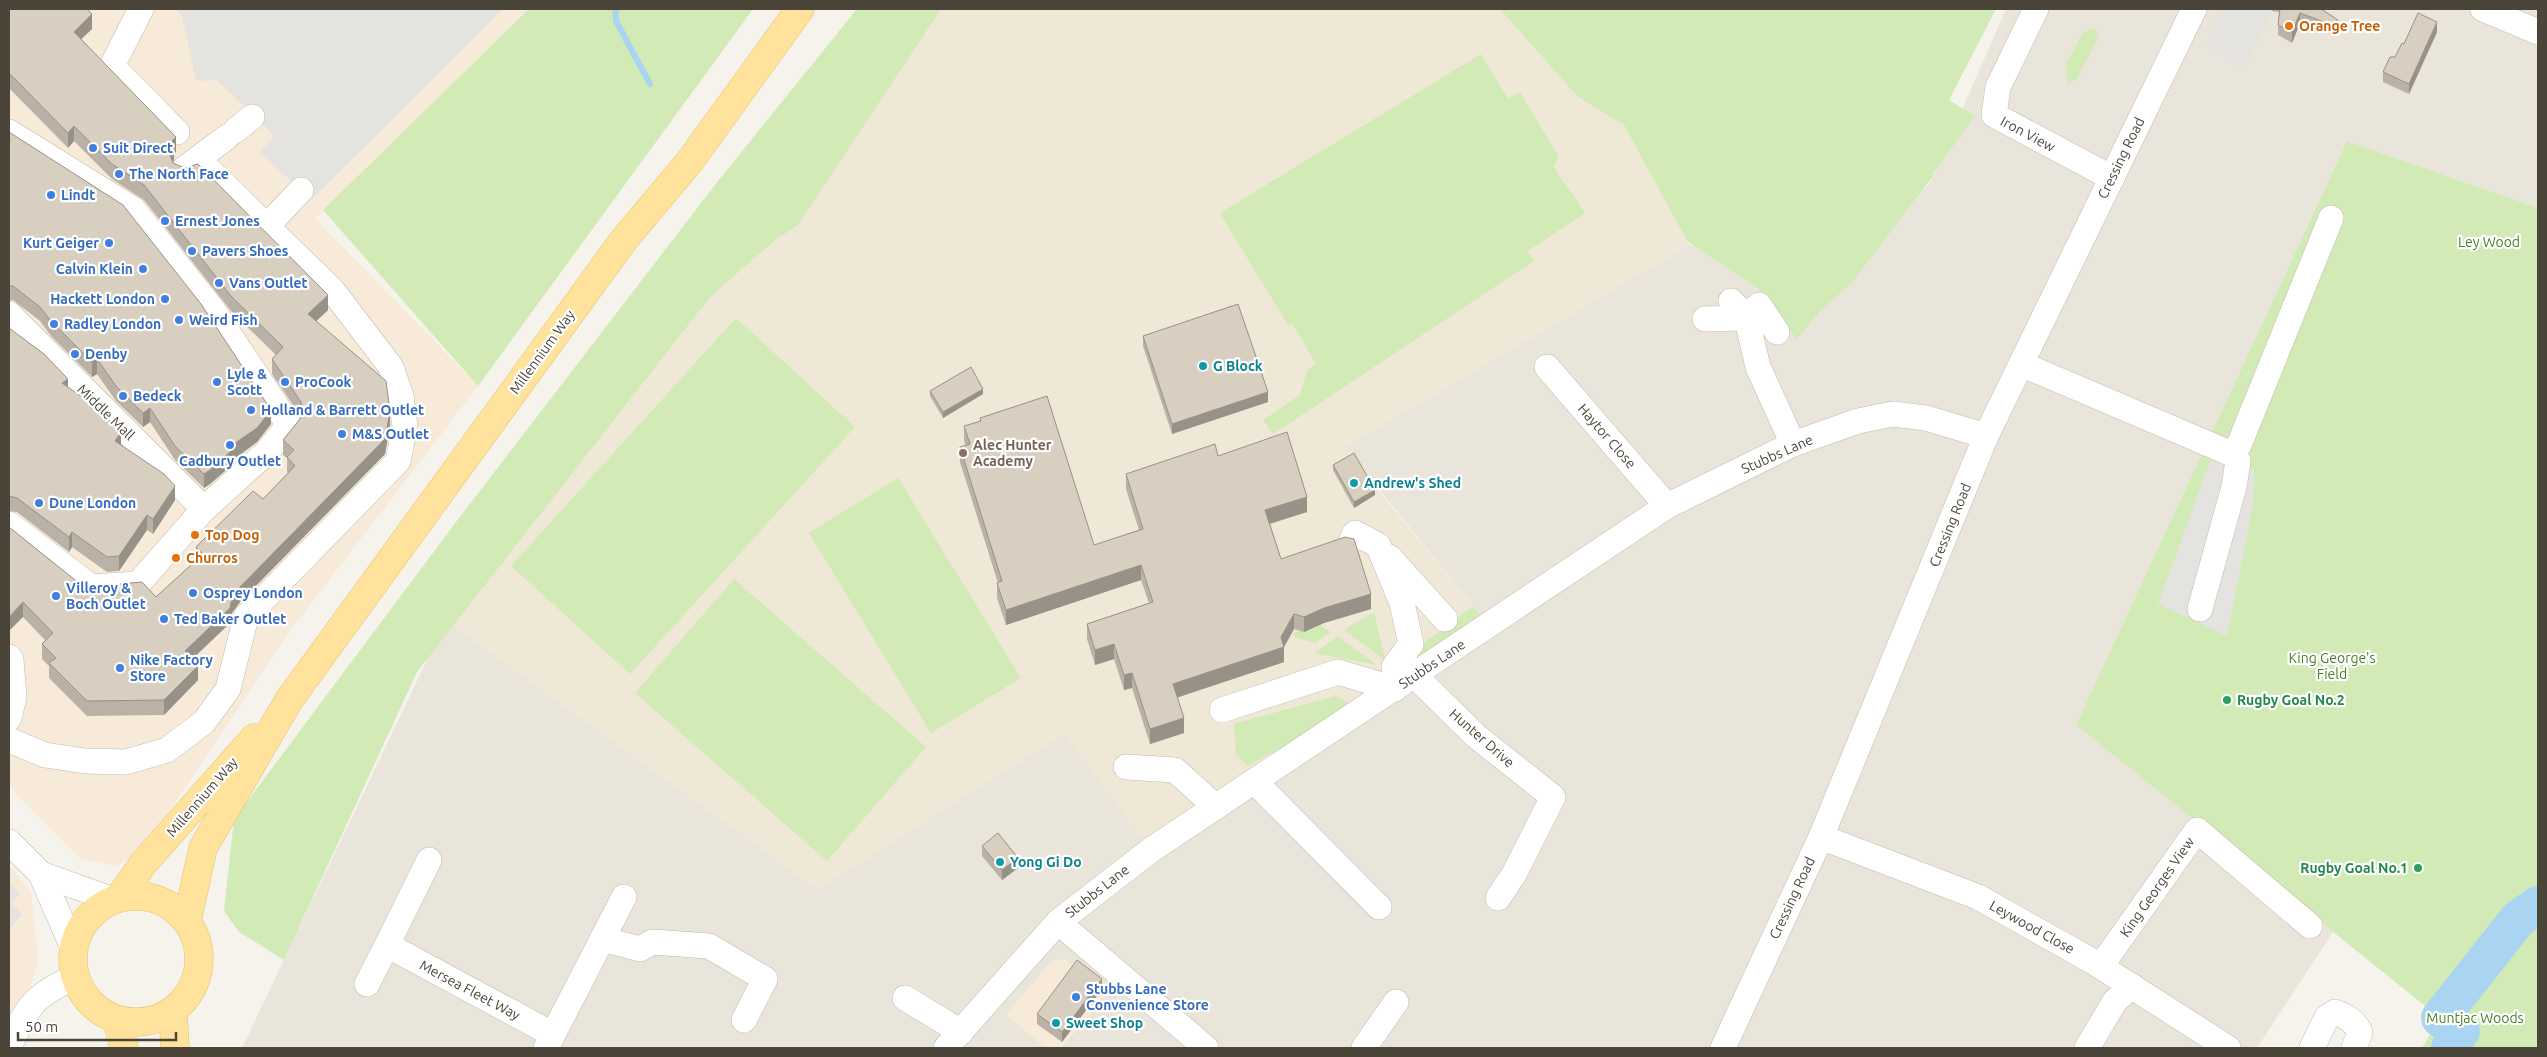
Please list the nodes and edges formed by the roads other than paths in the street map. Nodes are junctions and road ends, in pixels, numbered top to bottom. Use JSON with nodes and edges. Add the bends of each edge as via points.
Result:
{"nodes":[{"id":1,"x":141,"y":9,"type":"edge"},
{"id":2,"x":800,"y":9,"type":"edge"},
{"id":3,"x":2036,"y":9,"type":"edge"},
{"id":4,"x":2194,"y":9,"type":"edge"},
{"id":5,"x":2482,"y":9,"type":"edge"},
{"id":6,"x":2538,"y":32,"type":"edge"},
{"id":7,"x":238,"y":128,"type":"dead end"},
{"id":8,"x":9,"y":132,"type":"edge"},
{"id":9,"x":178,"y":132,"type":"dead end"},
{"id":10,"x":2112,"y":178,"type":"junction"},
{"id":11,"x":301,"y":190,"type":"dead end"},
{"id":12,"x":2331,"y":218,"type":"dead end"},
{"id":13,"x":267,"y":226,"type":"junction"},
{"id":14,"x":1739,"y":308,"type":"junction"},
{"id":15,"x":9,"y":314,"type":"edge"},
{"id":16,"x":1705,"y":319,"type":"dead end"},
{"id":17,"x":1777,"y":332,"type":"dead end"},
{"id":18,"x":2021,"y":364,"type":"junction"},
{"id":19,"x":1547,"y":367,"type":"dead end"},
{"id":20,"x":1986,"y":436,"type":"junction"},
{"id":21,"x":1793,"y":444,"type":"junction"},
{"id":22,"x":2232,"y":454,"type":"junction"},
{"id":23,"x":1667,"y":506,"type":"junction"},
{"id":24,"x":204,"y":509,"type":"junction"},
{"id":25,"x":9,"y":524,"type":"edge"},
{"id":26,"x":1352,"y":540,"type":"edge"},
{"id":27,"x":1378,"y":546,"type":"junction"},
{"id":28,"x":2200,"y":609,"type":"dead end"},
{"id":29,"x":1445,"y":619,"type":"dead end"},
{"id":30,"x":9,"y":657,"type":"edge"},
{"id":31,"x":1405,"y":682,"type":"junction"},
{"id":32,"x":289,"y":700,"type":"junction"},
{"id":33,"x":1222,"y":710,"type":"dead end"},
{"id":34,"x":9,"y":718,"type":"edge"},
{"id":35,"x":9,"y":740,"type":"edge"},
{"id":36,"x":1126,"y":767,"type":"dead end"},
{"id":37,"x":1255,"y":782,"type":"junction"},
{"id":38,"x":1216,"y":808,"type":"junction"},
{"id":39,"x":1821,"y":837,"type":"junction"},
{"id":40,"x":9,"y":842,"type":"edge"},
{"id":41,"x":429,"y":860,"type":"dead end"},
{"id":42,"x":41,"y":874,"type":"junction"},
{"id":43,"x":624,"y":897,"type":"dead end"},
{"id":44,"x":1498,"y":898,"type":"dead end"},
{"id":45,"x":116,"y":899,"type":"junction"},
{"id":46,"x":1378,"y":907,"type":"dead end"},
{"id":47,"x":187,"y":921,"type":"junction"},
{"id":48,"x":1058,"y":922,"type":"junction"},
{"id":49,"x":2310,"y":926,"type":"dead end"},
{"id":50,"x":602,"y":938,"type":"junction"},
{"id":51,"x":387,"y":945,"type":"junction"},
{"id":52,"x":73,"y":948,"type":"junction"},
{"id":53,"x":2101,"y":966,"type":"junction"},
{"id":54,"x":75,"y":977,"type":"junction"},
{"id":55,"x":367,"y":984,"type":"dead end"},
{"id":56,"x":2132,"y":986,"type":"junction"},
{"id":57,"x":904,"y":998,"type":"dead end"},
{"id":58,"x":1396,"y":1002,"type":"dead end"},
{"id":59,"x":174,"y":1011,"type":"junction"},
{"id":60,"x":117,"y":1020,"type":"junction"},
{"id":61,"x":744,"y":1020,"type":"dead end"},
{"id":62,"x":954,"y":1040,"type":"edge"},
{"id":63,"x":549,"y":1041,"type":"edge"},
{"id":64,"x":9,"y":1048,"type":"edge"},
{"id":65,"x":124,"y":1048,"type":"edge"},
{"id":66,"x":175,"y":1048,"type":"edge"},
{"id":67,"x":1206,"y":1048,"type":"edge"},
{"id":68,"x":1364,"y":1048,"type":"edge"},
{"id":69,"x":1723,"y":1048,"type":"edge"},
{"id":70,"x":2087,"y":1048,"type":"edge"},
{"id":71,"x":2228,"y":1048,"type":"edge"},
{"id":72,"x":2312,"y":1048,"type":"edge"},
{"id":73,"x":2354,"y":1048,"type":"edge"}],
"edges":[{"from":1,"to":9,"type":"street","via":[[112,66]]},
{"from":2,"to":32,"type":"main road","name":"Millennium Way","via":[[690,161],[624,241]]},
{"from":3,"to":10,"type":"street","name":"Iron View","via":[[1998,87],[1994,115]]},
{"from":4,"to":10,"type":"street","name":"Cressing Road"},
{"from":5,"to":6,"type":"street"},
{"from":7,"to":13,"type":"street","via":[[196,168]]},
{"from":8,"to":24,"type":"street","via":[[133,209],[142,209],[290,425],[267,452]]},
{"from":10,"to":18,"type":"street","name":"Cressing Road"},
{"from":11,"to":13,"type":"street"},
{"from":12,"to":22,"type":"street","via":[[2239,446]]},
{"from":13,"to":35,"type":"street","via":[[333,291],[391,367],[401,396],[405,427],[398,461],[246,617],[228,689],[204,722],[167,750],[126,762],[85,761],[45,755]]},
{"from":14,"to":16,"type":"street","via":[[1741,318]]},
{"from":14,"to":17,"type":"street","via":[[1759,305]]},
{"from":14,"to":21,"type":"street","via":[[1758,367]]},
{"from":15,"to":24,"type":"street","name":"Middle Mall"},
{"from":18,"to":20,"type":"street","name":"Cressing Road"},
{"from":18,"to":22,"type":"street"},
{"from":19,"to":23,"type":"street","name":"Haytor Close"},
{"from":20,"to":21,"type":"street","name":"Stubbs Lane","via":[[1926,418],[1893,414],[1858,421]]},
{"from":20,"to":39,"type":"street","name":"Cressing Road"},
{"from":21,"to":23,"type":"street","name":"Stubbs Lane"},
{"from":22,"to":28,"type":"street","via":[[2238,461],[2236,476]]},
{"from":23,"to":31,"type":"street","name":"Stubbs Lane"},
{"from":24,"to":25,"type":"street","via":[[138,584],[91,587]]},
{"from":26,"to":27,"type":"street","via":[[1355,533]]},
{"from":27,"to":29,"type":"street"},
{"from":27,"to":31,"type":"street","via":[[1402,603],[1411,644],[1394,667]]},
{"from":30,"to":34,"type":"street","via":[[14,697]]},
{"from":31,"to":33,"type":"street","via":[[1338,672]]},
{"from":31,"to":37,"type":"street","name":"Stubbs Lane"},
{"from":31,"to":44,"type":"street","name":"Hunter Drive","via":[[1553,797],[1514,874]]},
{"from":32,"to":45,"type":"main road","name":"Millennium Way","via":[[203,793]]},
{"from":32,"to":47,"type":"main road","name":"Millennium Way","via":[[203,848]]},
{"from":36,"to":38,"type":"street","via":[[1175,770]]},
{"from":37,"to":38,"type":"street","name":"Stubbs Lane"},
{"from":37,"to":46,"type":"street"},
{"from":38,"to":48,"type":"street","name":"Stubbs Lane","via":[[1150,850]]},
{"from":39,"to":53,"type":"street","name":"Leywood Close","via":[[1978,897]]},
{"from":39,"to":69,"type":"street","name":"Cressing Road"},
{"from":40,"to":42,"type":"street"},
{"from":41,"to":51,"type":"street"},
{"from":42,"to":45,"type":"street"},
{"from":42,"to":52,"type":"street"},
{"from":43,"to":50,"type":"street","name":"Mersea Fleet Way"},
{"from":45,"to":47,"type":"main road","via":[[138,896],[156,899]]},
{"from":45,"to":52,"type":"main road","via":[[95,911],[81,928]]},
{"from":47,"to":59,"type":"main road","via":[[196,939],[200,959],[194,985],[188,997]]},
{"from":48,"to":62,"type":"street","name":"Stubbs Lane"},
{"from":48,"to":67,"type":"street"},
{"from":49,"to":53,"type":"street","name":"King Georges View","via":[[2197,830]]},
{"from":50,"to":61,"type":"street","via":[[640,949],[652,942],[709,946],[717,950],[765,979]]},
{"from":50,"to":63,"type":"street","name":"Mersea Fleet Way"},
{"from":51,"to":55,"type":"street"},
{"from":51,"to":63,"type":"street","name":"Mersea Fleet Way"},
{"from":52,"to":54,"type":"main road"},
{"from":53,"to":56,"type":"street","name":"Leywood Close"},
{"from":54,"to":60,"type":"main road","via":[[84,996],[98,1010]]},
{"from":54,"to":64,"type":"street","via":[[50,988],[23,1013]]},
{"from":56,"to":70,"type":"street","via":[[2115,1001]]},
{"from":56,"to":71,"type":"street","name":"Leywood Close"},
{"from":57,"to":62,"type":"street"},
{"from":58,"to":68,"type":"street"},
{"from":59,"to":60,"type":"main road","via":[[156,1020],[136,1023]]},
{"from":59,"to":66,"type":"main road"},
{"from":60,"to":65,"type":"main road"},
{"from":72,"to":73,"type":"street","via":[[2327,1017],[2335,1012],[2357,1025],[2360,1032]]}]}
